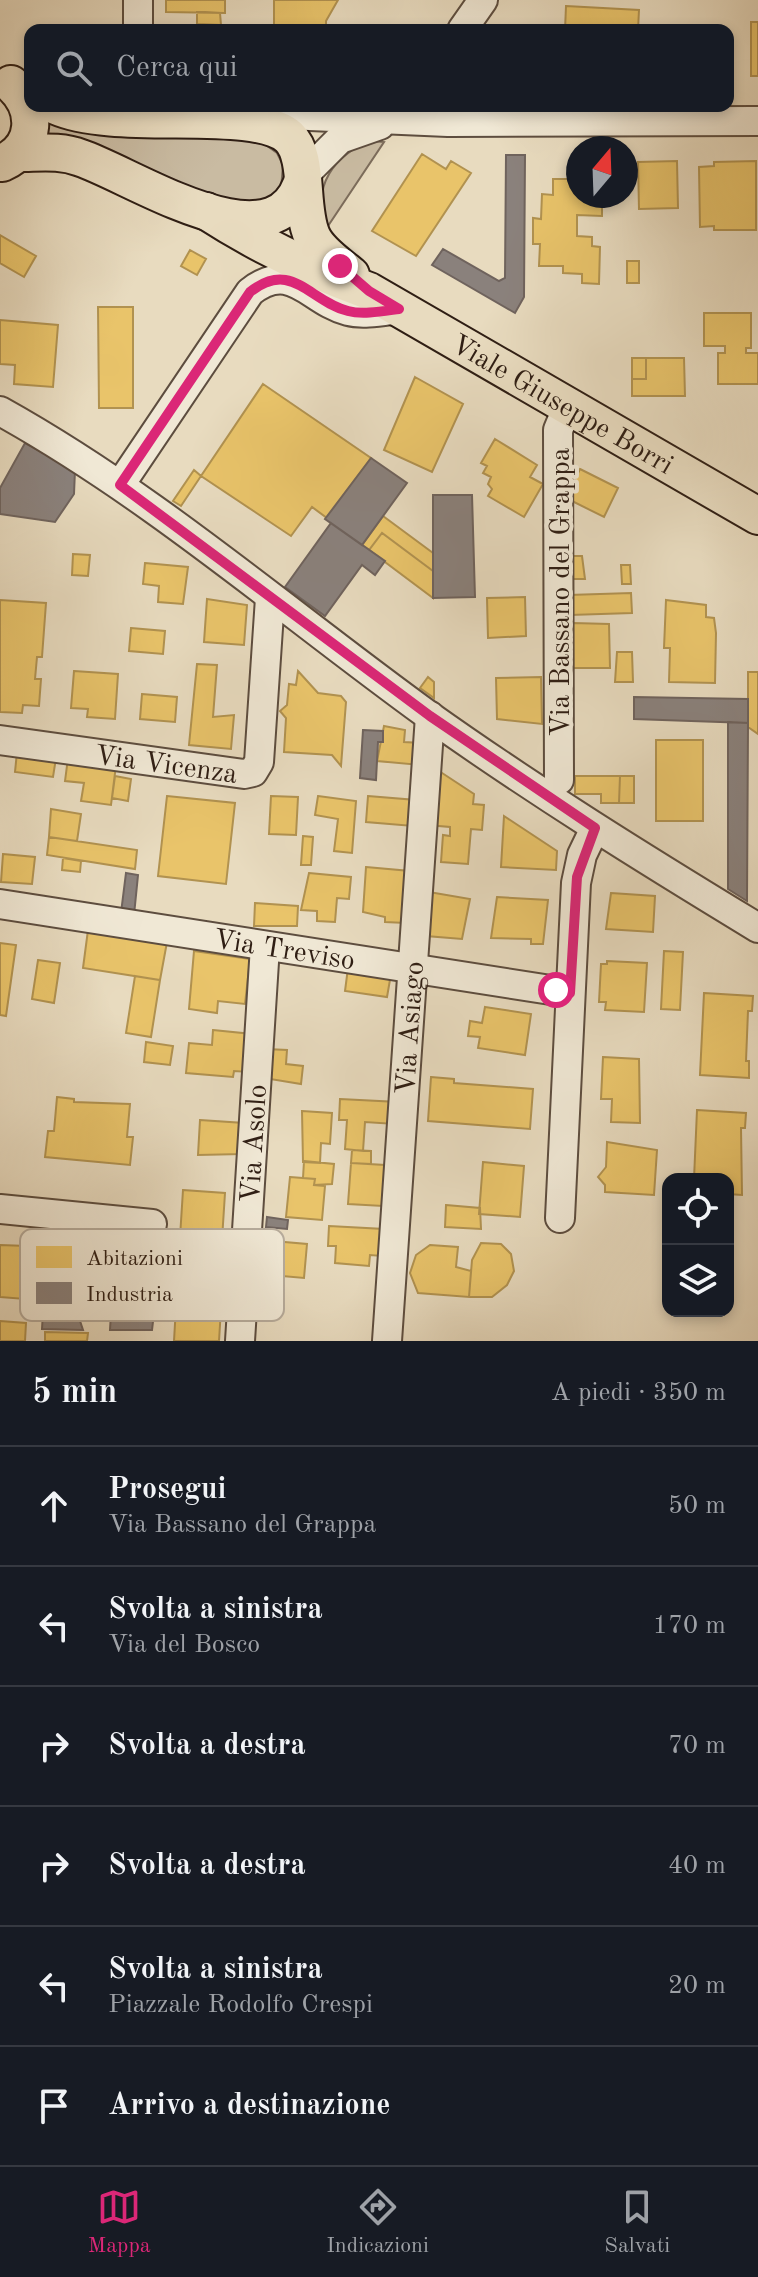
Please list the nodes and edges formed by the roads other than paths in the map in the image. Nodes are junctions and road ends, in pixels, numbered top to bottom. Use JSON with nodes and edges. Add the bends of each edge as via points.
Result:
{"nodes":[{"id":1,"x":138,"y":0,"type":"edge"},
{"id":2,"x":483,"y":0,"type":"edge"},
{"id":3,"x":138,"y":24,"type":"edge"},
{"id":4,"x":466,"y":24,"type":"edge"},
{"id":5,"x":30,"y":112,"type":"edge"},
{"id":6,"x":75,"y":112,"type":"edge"},
{"id":7,"x":404,"y":113,"type":"edge"},
{"id":8,"x":137,"y":114,"type":"edge"},
{"id":9,"x":758,"y":121,"type":"edge"},
{"id":10,"x":254,"y":122,"type":"junction"},
{"id":11,"x":9,"y":158,"type":"edge"},
{"id":12,"x":302,"y":180,"type":"junction"},
{"id":13,"x":206,"y":211,"type":"junction"},
{"id":14,"x":241,"y":233,"type":"junction"},
{"id":15,"x":369,"y":291,"type":"junction"},
{"id":16,"x":250,"y":292,"type":"junction"},
{"id":17,"x":399,"y":309,"type":"junction"},
{"id":18,"x":568,"y":406,"type":"junction"},
{"id":19,"x":0,"y":411,"type":"edge"},
{"id":20,"x":120,"y":485,"type":"junction"},
{"id":21,"x":758,"y":516,"type":"edge"},
{"id":22,"x":270,"y":598,"type":"junction"},
{"id":23,"x":430,"y":716,"type":"junction"},
{"id":24,"x":0,"y":740,"type":"edge"},
{"id":25,"x":559,"y":780,"type":"dead end"},
{"id":26,"x":595,"y":828,"type":"junction"},
{"id":27,"x":0,"y":904,"type":"edge"},
{"id":28,"x":758,"y":928,"type":"edge"},
{"id":29,"x":265,"y":946,"type":"junction"},
{"id":30,"x":411,"y":967,"type":"junction"},
{"id":31,"x":570,"y":993,"type":"junction"},
{"id":32,"x":0,"y":1209,"type":"edge"},
{"id":33,"x":560,"y":1218,"type":"dead end"},
{"id":34,"x":152,"y":1224,"type":"dead end"},
{"id":35,"x":247,"y":1229,"type":"edge"},
{"id":36,"x":241,"y":1321,"type":"edge"},
{"id":37,"x":240,"y":1341,"type":"edge"},
{"id":38,"x":387,"y":1341,"type":"edge"}],
"edges":[{"from":1,"to":3,"type":"street"},
{"from":2,"to":4,"type":"street"},
{"from":5,"to":11,"type":"main road","via":[[28,137]]},
{"from":6,"to":8,"type":"main road","via":[[97,119]]},
{"from":7,"to":9,"type":"street"},
{"from":7,"to":10,"type":"street","via":[[287,115]]},
{"from":7,"to":12,"type":"street","via":[[340,139]]},
{"from":8,"to":10,"type":"main road"},
{"from":10,"to":12,"type":"main road","via":[[292,140]]},
{"from":11,"to":13,"type":"main road","via":[[62,153],[82,158]]},
{"from":12,"to":13,"type":"main road","via":[[289,206],[264,220]]},
{"from":12,"to":15,"type":"main road","via":[[315,241]]},
{"from":13,"to":14,"type":"main road"},
{"from":14,"to":15,"type":"main road"},
{"from":14,"to":16,"type":"street","via":[[253,260]]},
{"from":15,"to":17,"type":"main road","name":"Viale Giuseppe Borri"},
{"from":16,"to":17,"type":"street","via":[[282,278],[346,311]]},
{"from":16,"to":20,"type":"street"},
{"from":17,"to":18,"type":"main road","name":"Viale Giuseppe Borri"},
{"from":18,"to":21,"type":"main road","name":"Viale Giuseppe Borri"},
{"from":18,"to":25,"type":"street","name":"Via Bassano del Grappa","via":[[558,430]]},
{"from":19,"to":20,"type":"street"},
{"from":20,"to":22,"type":"street"},
{"from":22,"to":23,"type":"street"},
{"from":22,"to":24,"type":"street","name":"Via Vicenza","via":[[259,762],[253,772]]},
{"from":23,"to":26,"type":"street"},
{"from":23,"to":30,"type":"street","name":"Via Asiago"},
{"from":26,"to":28,"type":"street"},
{"from":26,"to":31,"type":"street","via":[[577,877]]},
{"from":27,"to":29,"type":"street","name":"Via Treviso"},
{"from":29,"to":30,"type":"street","name":"Via Treviso"},
{"from":29,"to":35,"type":"street","name":"Via Asolo"},
{"from":30,"to":31,"type":"street","name":"Via Treviso"},
{"from":30,"to":38,"type":"street","name":"Via Asiago"},
{"from":31,"to":33,"type":"street"},
{"from":32,"to":34,"type":"street"},
{"from":36,"to":37,"type":"street","name":"Via Asolo"}]}
